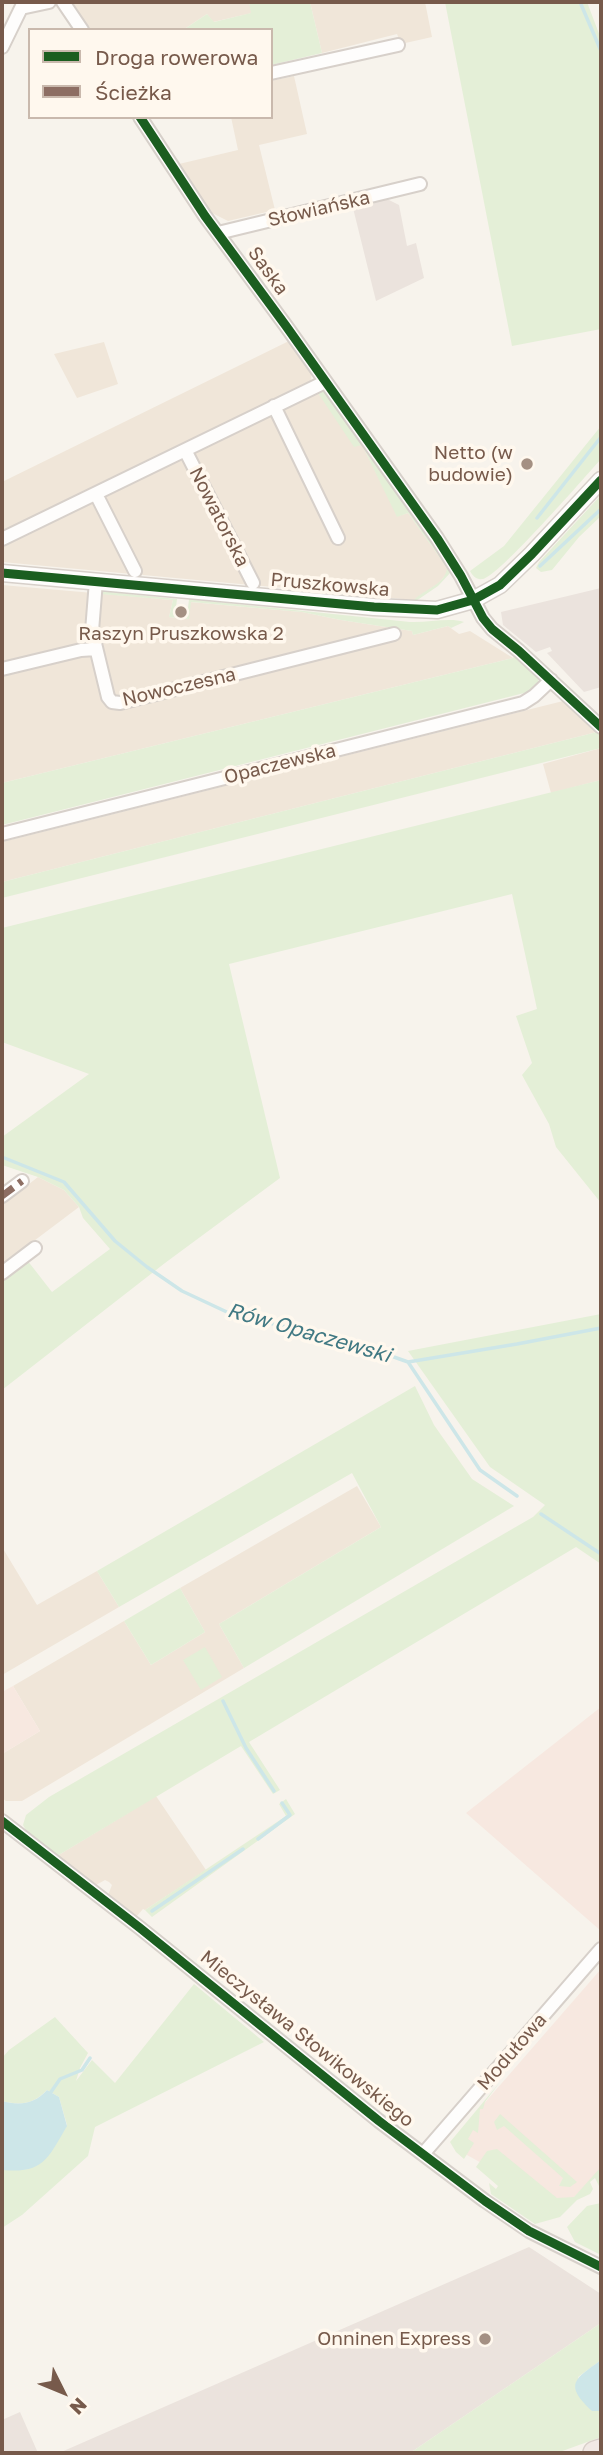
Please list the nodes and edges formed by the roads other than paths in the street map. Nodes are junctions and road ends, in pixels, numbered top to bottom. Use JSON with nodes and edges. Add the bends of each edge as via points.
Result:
{"nodes":[{"id":1,"x":49,"y":2,"type":"edge"},
{"id":2,"x":64,"y":2,"type":"edge"},
{"id":3,"x":22,"y":5,"type":"edge"},
{"id":4,"x":81,"y":28,"type":"edge"},
{"id":5,"x":398,"y":45,"type":"dead end"},
{"id":6,"x":2,"y":47,"type":"edge"},
{"id":7,"x":273,"y":73,"type":"edge"},
{"id":8,"x":141,"y":119,"type":"edge"},
{"id":9,"x":420,"y":184,"type":"dead end"},
{"id":10,"x":218,"y":233,"type":"junction"},
{"id":11,"x":325,"y":382,"type":"junction"},
{"id":12,"x":274,"y":406,"type":"junction"},
{"id":13,"x":185,"y":450,"type":"junction"},
{"id":14,"x":601,"y":480,"type":"edge"},
{"id":15,"x":96,"y":494,"type":"junction"},
{"id":16,"x":338,"y":538,"type":"dead end"},
{"id":17,"x":2,"y":539,"type":"edge"},
{"id":18,"x":135,"y":571,"type":"dead end"},
{"id":19,"x":2,"y":573,"type":"edge"},
{"id":20,"x":96,"y":581,"type":"junction"},
{"id":21,"x":253,"y":583,"type":"dead end"},
{"id":22,"x":473,"y":600,"type":"junction"},
{"id":23,"x":394,"y":634,"type":"dead end"},
{"id":24,"x":96,"y":649,"type":"junction"},
{"id":25,"x":2,"y":669,"type":"edge"},
{"id":26,"x":551,"y":680,"type":"junction"},
{"id":27,"x":601,"y":727,"type":"edge"},
{"id":28,"x":2,"y":834,"type":"edge"},
{"id":29,"x":22,"y":1181,"type":"dead end"},
{"id":30,"x":2,"y":1196,"type":"edge"},
{"id":31,"x":35,"y":1248,"type":"dead end"},
{"id":32,"x":2,"y":1273,"type":"edge"},
{"id":33,"x":2,"y":1821,"type":"edge"},
{"id":34,"x":601,"y":1949,"type":"edge"},
{"id":35,"x":423,"y":2154,"type":"junction"},
{"id":36,"x":601,"y":2267,"type":"edge"},
{"id":37,"x":601,"y":2451,"type":"edge"},
{"id":38,"x":595,"y":2453,"type":"edge"}],
"edges":[{"from":1,"to":3,"type":"street"},
{"from":2,"to":4,"type":"street"},
{"from":3,"to":6,"type":"street"},
{"from":5,"to":7,"type":"street"},
{"from":8,"to":10,"type":"street","name":"Saska"},
{"from":9,"to":10,"type":"street","name":"Słowiańska"},
{"from":10,"to":11,"type":"street","name":"Saska"},
{"from":11,"to":12,"type":"street","name":"Nowatorska"},
{"from":11,"to":22,"type":"street","name":"Saska","via":[[437,538]]},
{"from":12,"to":13,"type":"street","name":"Nowatorska"},
{"from":12,"to":16,"type":"street"},
{"from":13,"to":15,"type":"street","name":"Nowatorska"},
{"from":13,"to":21,"type":"street","name":"Nowatorska"},
{"from":14,"to":22,"type":"street","name":"Pruszkowska","via":[[512,574]]},
{"from":15,"to":17,"type":"street","name":"Nowatorska"},
{"from":15,"to":18,"type":"street"},
{"from":19,"to":20,"type":"street","name":"Pruszkowska"},
{"from":20,"to":22,"type":"street","name":"Pruszkowska","via":[[417,611]]},
{"from":20,"to":24,"type":"street","via":[[92,626]]},
{"from":22,"to":26,"type":"street","via":[[492,629]]},
{"from":23,"to":24,"type":"street","name":"Nowoczesna","via":[[116,703],[108,697]]},
{"from":24,"to":25,"type":"street"},
{"from":26,"to":27,"type":"street"},
{"from":26,"to":28,"type":"street","name":"Opaczewska","via":[[523,703]]},
{"from":29,"to":30,"type":"street"},
{"from":31,"to":32,"type":"street"},
{"from":33,"to":35,"type":"street","name":"Mieczysława Słowikowskiego"},
{"from":34,"to":35,"type":"street","name":"Modułowa"},
{"from":35,"to":36,"type":"street","name":"Mieczysława Słowikowskiego","via":[[513,2221]]},
{"from":37,"to":38,"type":"highway"}]}
